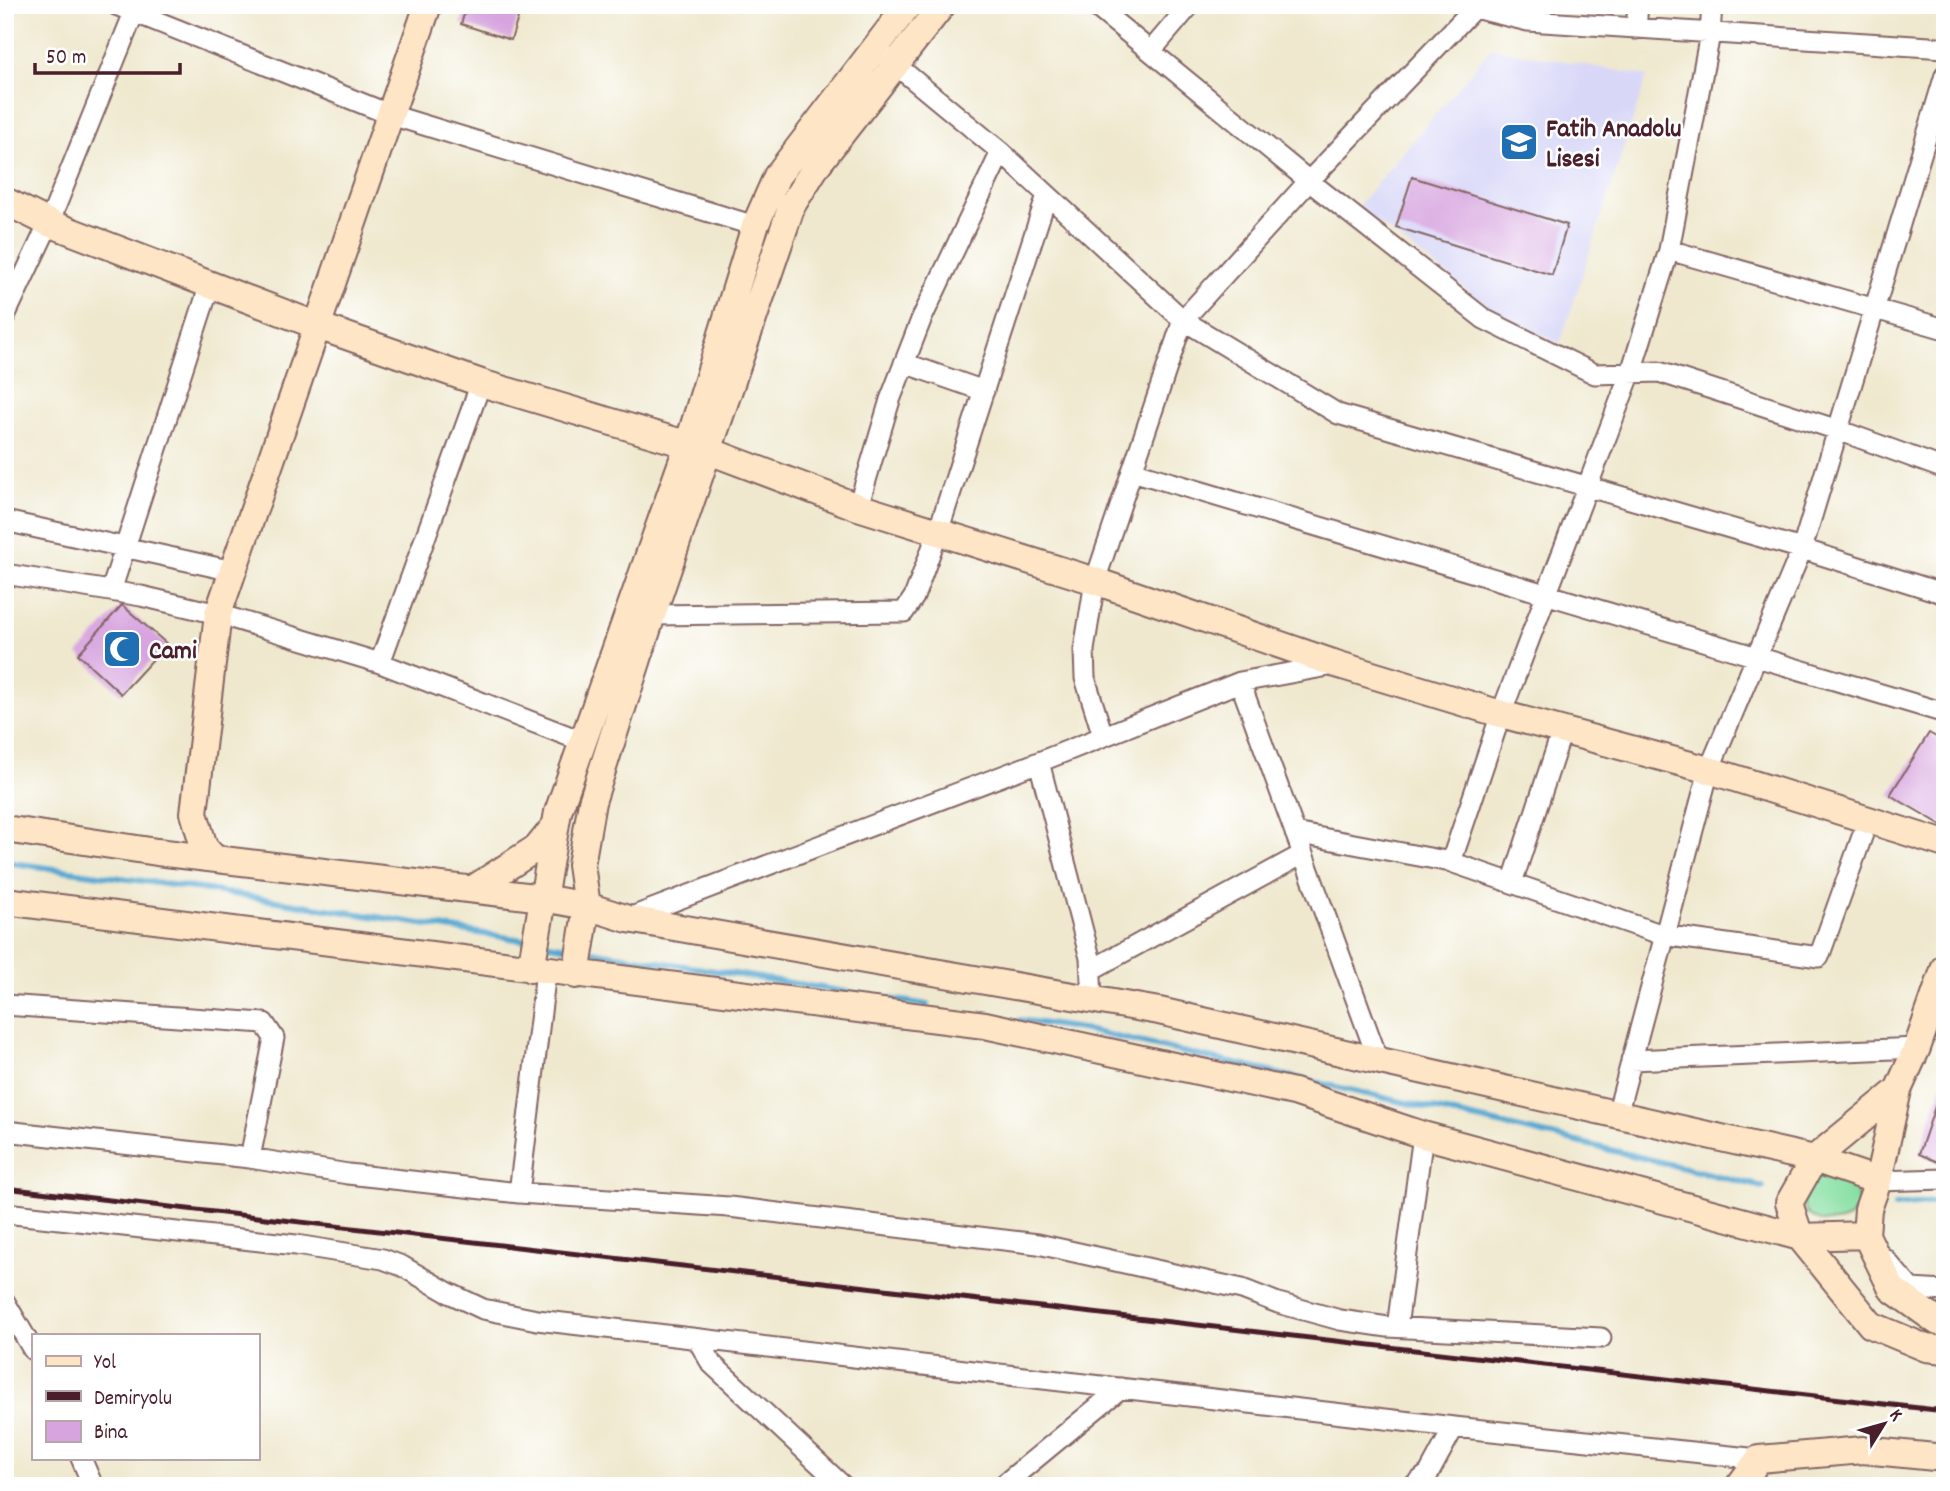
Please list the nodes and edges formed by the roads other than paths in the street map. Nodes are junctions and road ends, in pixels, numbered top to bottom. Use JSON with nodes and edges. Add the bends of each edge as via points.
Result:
{"nodes":[{"id":1,"x":428,"y":5,"type":"edge"},
{"id":2,"x":908,"y":5,"type":"edge"},
{"id":3,"x":942,"y":5,"type":"edge"},
{"id":4,"x":1094,"y":5,"type":"edge"},
{"id":5,"x":1190,"y":5,"type":"edge"},
{"id":6,"x":1638,"y":5,"type":"edge"},
{"id":7,"x":1713,"y":5,"type":"edge"},
{"id":8,"x":1473,"y":6,"type":"edge"},
{"id":9,"x":129,"y":8,"type":"edge"},
{"id":10,"x":1636,"y":29,"type":"junction"},
{"id":11,"x":1710,"y":34,"type":"junction"},
{"id":12,"x":875,"y":47,"type":"junction"},
{"id":13,"x":1945,"y":48,"type":"edge"},
{"id":14,"x":1151,"y":51,"type":"junction"},
{"id":15,"x":896,"y":67,"type":"junction"},
{"id":16,"x":1945,"y":75,"type":"edge"},
{"id":17,"x":391,"y":115,"type":"junction"},
{"id":18,"x":1001,"y":152,"type":"junction"},
{"id":19,"x":1309,"y":181,"type":"junction"},
{"id":20,"x":1047,"y":195,"type":"junction"},
{"id":21,"x":5,"y":201,"type":"edge"},
{"id":22,"x":48,"y":223,"type":"junction"},
{"id":23,"x":755,"y":226,"type":"junction"},
{"id":24,"x":1669,"y":250,"type":"junction"},
{"id":25,"x":210,"y":285,"type":"junction"},
{"id":26,"x":1875,"y":309,"type":"junction"},
{"id":27,"x":5,"y":316,"type":"edge"},
{"id":28,"x":1183,"y":320,"type":"junction"},
{"id":29,"x":318,"y":326,"type":"junction"},
{"id":30,"x":1945,"y":329,"type":"edge"},
{"id":31,"x":904,"y":363,"type":"junction"},
{"id":32,"x":1631,"y":372,"type":"junction"},
{"id":33,"x":481,"y":383,"type":"junction"},
{"id":34,"x":984,"y":391,"type":"junction"},
{"id":35,"x":1838,"y":430,"type":"junction"},
{"id":36,"x":698,"y":448,"type":"junction"},
{"id":37,"x":1945,"y":469,"type":"edge"},
{"id":38,"x":1132,"y":471,"type":"junction"},
{"id":39,"x":1588,"y":486,"type":"junction"},
{"id":40,"x":858,"y":507,"type":"junction"},
{"id":41,"x":5,"y":521,"type":"edge"},
{"id":42,"x":938,"y":532,"type":"junction"},
{"id":43,"x":125,"y":548,"type":"junction"},
{"id":44,"x":1802,"y":549,"type":"junction"},
{"id":45,"x":233,"y":571,"type":"junction"},
{"id":46,"x":5,"y":575,"type":"edge"},
{"id":47,"x":1095,"y":581,"type":"junction"},
{"id":48,"x":111,"y":591,"type":"junction"},
{"id":49,"x":1546,"y":594,"type":"junction"},
{"id":50,"x":1945,"y":594,"type":"edge"},
{"id":51,"x":218,"y":614,"type":"junction"},
{"id":52,"x":652,"y":615,"type":"junction"},
{"id":53,"x":1756,"y":657,"type":"junction"},
{"id":54,"x":380,"y":663,"type":"junction"},
{"id":55,"x":1336,"y":664,"type":"junction"},
{"id":56,"x":1240,"y":682,"type":"junction"},
{"id":57,"x":1945,"y":713,"type":"edge"},
{"id":58,"x":1500,"y":714,"type":"junction"},
{"id":59,"x":1562,"y":730,"type":"junction"},
{"id":60,"x":1103,"y":736,"type":"junction"},
{"id":61,"x":584,"y":743,"type":"junction"},
{"id":62,"x":1039,"y":762,"type":"junction"},
{"id":63,"x":1709,"y":770,"type":"junction"},
{"id":64,"x":194,"y":813,"type":"junction"},
{"id":65,"x":1868,"y":820,"type":"junction"},
{"id":66,"x":556,"y":824,"type":"junction"},
{"id":67,"x":5,"y":829,"type":"edge"},
{"id":68,"x":1295,"y":833,"type":"junction"},
{"id":69,"x":1945,"y":844,"type":"edge"},
{"id":70,"x":156,"y":852,"type":"junction"},
{"id":71,"x":1303,"y":854,"type":"junction"},
{"id":72,"x":214,"y":858,"type":"junction"},
{"id":73,"x":1451,"y":862,"type":"junction"},
{"id":74,"x":1512,"y":883,"type":"junction"},
{"id":75,"x":472,"y":888,"type":"junction"},
{"id":76,"x":5,"y":901,"type":"edge"},
{"id":77,"x":541,"y":906,"type":"junction"},
{"id":78,"x":585,"y":914,"type":"junction"},
{"id":79,"x":628,"y":919,"type":"junction"},
{"id":80,"x":1663,"y":935,"type":"junction"},
{"id":81,"x":537,"y":965,"type":"junction"},
{"id":82,"x":577,"y":967,"type":"junction"},
{"id":83,"x":1945,"y":967,"type":"edge"},
{"id":84,"x":1091,"y":970,"type":"junction"},
{"id":85,"x":1092,"y":999,"type":"junction"},
{"id":86,"x":5,"y":1004,"type":"edge"},
{"id":87,"x":1917,"y":1048,"type":"junction"},
{"id":88,"x":1631,"y":1060,"type":"junction"},
{"id":89,"x":1379,"y":1062,"type":"junction"},
{"id":90,"x":1898,"y":1090,"type":"junction"},
{"id":91,"x":1617,"y":1115,"type":"junction"},
{"id":92,"x":5,"y":1131,"type":"edge"},
{"id":93,"x":1423,"y":1135,"type":"junction"},
{"id":94,"x":250,"y":1158,"type":"junction"},
{"id":95,"x":1814,"y":1159,"type":"junction"},
{"id":96,"x":1945,"y":1179,"type":"edge"},
{"id":97,"x":1878,"y":1181,"type":"junction"},
{"id":98,"x":519,"y":1193,"type":"junction"},
{"id":99,"x":5,"y":1213,"type":"edge"},
{"id":100,"x":1866,"y":1236,"type":"junction"},
{"id":101,"x":1800,"y":1237,"type":"junction"},
{"id":102,"x":1945,"y":1291,"type":"edge"},
{"id":103,"x":5,"y":1302,"type":"edge"},
{"id":104,"x":1945,"y":1323,"type":"edge"},
{"id":105,"x":1398,"y":1327,"type":"junction"},
{"id":106,"x":1601,"y":1338,"type":"dead end"},
{"id":107,"x":697,"y":1339,"type":"junction"},
{"id":108,"x":32,"y":1348,"type":"edge"},
{"id":109,"x":1945,"y":1350,"type":"edge"},
{"id":110,"x":1121,"y":1388,"type":"junction"},
{"id":111,"x":1454,"y":1427,"type":"junction"},
{"id":112,"x":1945,"y":1458,"type":"edge"},
{"id":113,"x":1759,"y":1459,"type":"junction"},
{"id":114,"x":82,"y":1460,"type":"edge"},
{"id":115,"x":93,"y":1486,"type":"edge"},
{"id":116,"x":842,"y":1486,"type":"edge"},
{"id":117,"x":1002,"y":1486,"type":"edge"},
{"id":118,"x":1413,"y":1486,"type":"edge"},
{"id":119,"x":1739,"y":1486,"type":"edge"},
{"id":120,"x":1749,"y":1486,"type":"edge"}],
"edges":[{"from":1,"to":17,"type":"street"},
{"from":2,"to":12,"type":"street"},
{"from":3,"to":15,"type":"street"},
{"from":4,"to":14,"type":"street"},
{"from":5,"to":14,"type":"street"},
{"from":6,"to":10,"type":"street"},
{"from":7,"to":11,"type":"street"},
{"from":8,"to":10,"type":"street","via":[[1528,21]]},
{"from":8,"to":19,"type":"street"},
{"from":9,"to":17,"type":"street"},
{"from":9,"to":22,"type":"street"},
{"from":10,"to":11,"type":"street"},
{"from":11,"to":13,"type":"street"},
{"from":11,"to":24,"type":"street"},
{"from":12,"to":15,"type":"street"},
{"from":12,"to":23,"type":"street","via":[[777,176]]},
{"from":14,"to":19,"type":"street"},
{"from":15,"to":18,"type":"street"},
{"from":15,"to":36,"type":"street","via":[[817,165],[792,205]]},
{"from":16,"to":26,"type":"street"},
{"from":17,"to":23,"type":"street"},
{"from":17,"to":29,"type":"street"},
{"from":18,"to":20,"type":"street"},
{"from":18,"to":31,"type":"street"},
{"from":19,"to":28,"type":"street"},
{"from":19,"to":32,"type":"street","via":[[1484,319],[1595,374]]},
{"from":20,"to":28,"type":"street"},
{"from":20,"to":34,"type":"street"},
{"from":21,"to":22,"type":"street"},
{"from":22,"to":25,"type":"street"},
{"from":22,"to":27,"type":"street"},
{"from":23,"to":36,"type":"street"},
{"from":24,"to":26,"type":"street"},
{"from":24,"to":32,"type":"street"},
{"from":25,"to":29,"type":"street"},
{"from":25,"to":43,"type":"street"},
{"from":26,"to":30,"type":"street"},
{"from":26,"to":35,"type":"street"},
{"from":28,"to":38,"type":"street"},
{"from":28,"to":39,"type":"street","via":[[1338,414]]},
{"from":29,"to":33,"type":"street"},
{"from":29,"to":45,"type":"street"},
{"from":31,"to":34,"type":"street"},
{"from":31,"to":40,"type":"street"},
{"from":32,"to":35,"type":"street","via":[[1659,372]]},
{"from":32,"to":39,"type":"street"},
{"from":33,"to":36,"type":"street"},
{"from":33,"to":54,"type":"street"},
{"from":34,"to":42,"type":"street"},
{"from":35,"to":37,"type":"street"},
{"from":35,"to":44,"type":"street"},
{"from":36,"to":40,"type":"street"},
{"from":36,"to":52,"type":"street"},
{"from":36,"to":61,"type":"street"},
{"from":38,"to":47,"type":"street"},
{"from":38,"to":49,"type":"street"},
{"from":39,"to":44,"type":"street"},
{"from":39,"to":49,"type":"street"},
{"from":40,"to":42,"type":"street"},
{"from":41,"to":43,"type":"street"},
{"from":42,"to":47,"type":"street"},
{"from":42,"to":52,"type":"street","via":[[904,612]]},
{"from":43,"to":45,"type":"street"},
{"from":43,"to":48,"type":"street"},
{"from":44,"to":50,"type":"street"},
{"from":44,"to":53,"type":"street"},
{"from":45,"to":51,"type":"street"},
{"from":46,"to":48,"type":"street"},
{"from":47,"to":55,"type":"street"},
{"from":47,"to":60,"type":"street","via":[[1084,650],[1085,678]]},
{"from":48,"to":51,"type":"street"},
{"from":49,"to":53,"type":"street"},
{"from":49,"to":58,"type":"street"},
{"from":51,"to":54,"type":"street"},
{"from":51,"to":64,"type":"street"},
{"from":52,"to":78,"type":"street","via":[[592,802],[581,865]]},
{"from":53,"to":57,"type":"street"},
{"from":53,"to":63,"type":"street"},
{"from":54,"to":61,"type":"street"},
{"from":55,"to":56,"type":"street"},
{"from":55,"to":58,"type":"street"},
{"from":56,"to":60,"type":"street"},
{"from":56,"to":68,"type":"street"},
{"from":58,"to":59,"type":"street"},
{"from":58,"to":73,"type":"street"},
{"from":59,"to":63,"type":"street"},
{"from":59,"to":74,"type":"street"},
{"from":60,"to":62,"type":"street"},
{"from":61,"to":66,"type":"street"},
{"from":62,"to":79,"type":"street"},
{"from":62,"to":84,"type":"street"},
{"from":63,"to":65,"type":"street"},
{"from":63,"to":80,"type":"street"},
{"from":64,"to":70,"type":"street"},
{"from":64,"to":72,"type":"street","via":[[204,847]]},
{"from":65,"to":69,"type":"street"},
{"from":65,"to":80,"type":"street","via":[[1819,957]]},
{"from":66,"to":75,"type":"street","via":[[538,847]]},
{"from":66,"to":77,"type":"street"},
{"from":67,"to":70,"type":"street"},
{"from":68,"to":71,"type":"street"},
{"from":68,"to":73,"type":"street"},
{"from":70,"to":72,"type":"street"},
{"from":71,"to":84,"type":"street"},
{"from":71,"to":89,"type":"street"},
{"from":72,"to":75,"type":"street"},
{"from":73,"to":74,"type":"street"},
{"from":74,"to":80,"type":"street"},
{"from":75,"to":77,"type":"street"},
{"from":76,"to":81,"type":"street"},
{"from":77,"to":78,"type":"street"},
{"from":77,"to":81,"type":"street"},
{"from":78,"to":79,"type":"street"},
{"from":78,"to":82,"type":"street"},
{"from":79,"to":85,"type":"street"},
{"from":80,"to":88,"type":"street"},
{"from":81,"to":82,"type":"street"},
{"from":81,"to":98,"type":"street"},
{"from":82,"to":93,"type":"street","via":[[985,1026],[1294,1093]]},
{"from":83,"to":87,"type":"street"},
{"from":84,"to":85,"type":"street"},
{"from":85,"to":89,"type":"street"},
{"from":86,"to":94,"type":"street","via":[[264,1023],[274,1038]]},
{"from":87,"to":88,"type":"street"},
{"from":87,"to":90,"type":"street"},
{"from":88,"to":91,"type":"street"},
{"from":89,"to":91,"type":"street"},
{"from":90,"to":95,"type":"street"},
{"from":90,"to":97,"type":"street"},
{"from":91,"to":95,"type":"street"},
{"from":92,"to":94,"type":"street"},
{"from":93,"to":101,"type":"street"},
{"from":93,"to":105,"type":"street"},
{"from":94,"to":98,"type":"street"},
{"from":95,"to":97,"type":"street"},
{"from":95,"to":101,"type":"street","via":[[1789,1203]]},
{"from":96,"to":97,"type":"street"},
{"from":97,"to":100,"type":"street","via":[[1868,1209]]},
{"from":98,"to":105,"type":"street","via":[[729,1207],[1038,1244],[1242,1289],[1340,1320]]},
{"from":99,"to":107,"type":"street","via":[[383,1259],[483,1309]]},
{"from":100,"to":101,"type":"street"},
{"from":100,"to":102,"type":"street","via":[[1911,1289]]},
{"from":100,"to":104,"type":"street","via":[[1892,1289]]},
{"from":101,"to":109,"type":"street","via":[[1871,1325],[1926,1348]]},
{"from":103,"to":108,"type":"street"},
{"from":105,"to":106,"type":"street"},
{"from":107,"to":110,"type":"street"},
{"from":107,"to":116,"type":"street","via":[[711,1363]]},
{"from":110,"to":111,"type":"street"},
{"from":110,"to":117,"type":"street"},
{"from":111,"to":113,"type":"street"},
{"from":111,"to":118,"type":"street","via":[[1429,1473]]},
{"from":112,"to":113,"type":"street","via":[[1863,1450]]},
{"from":113,"to":119,"type":"street"},
{"from":113,"to":120,"type":"street"},
{"from":114,"to":115,"type":"street"}]}
